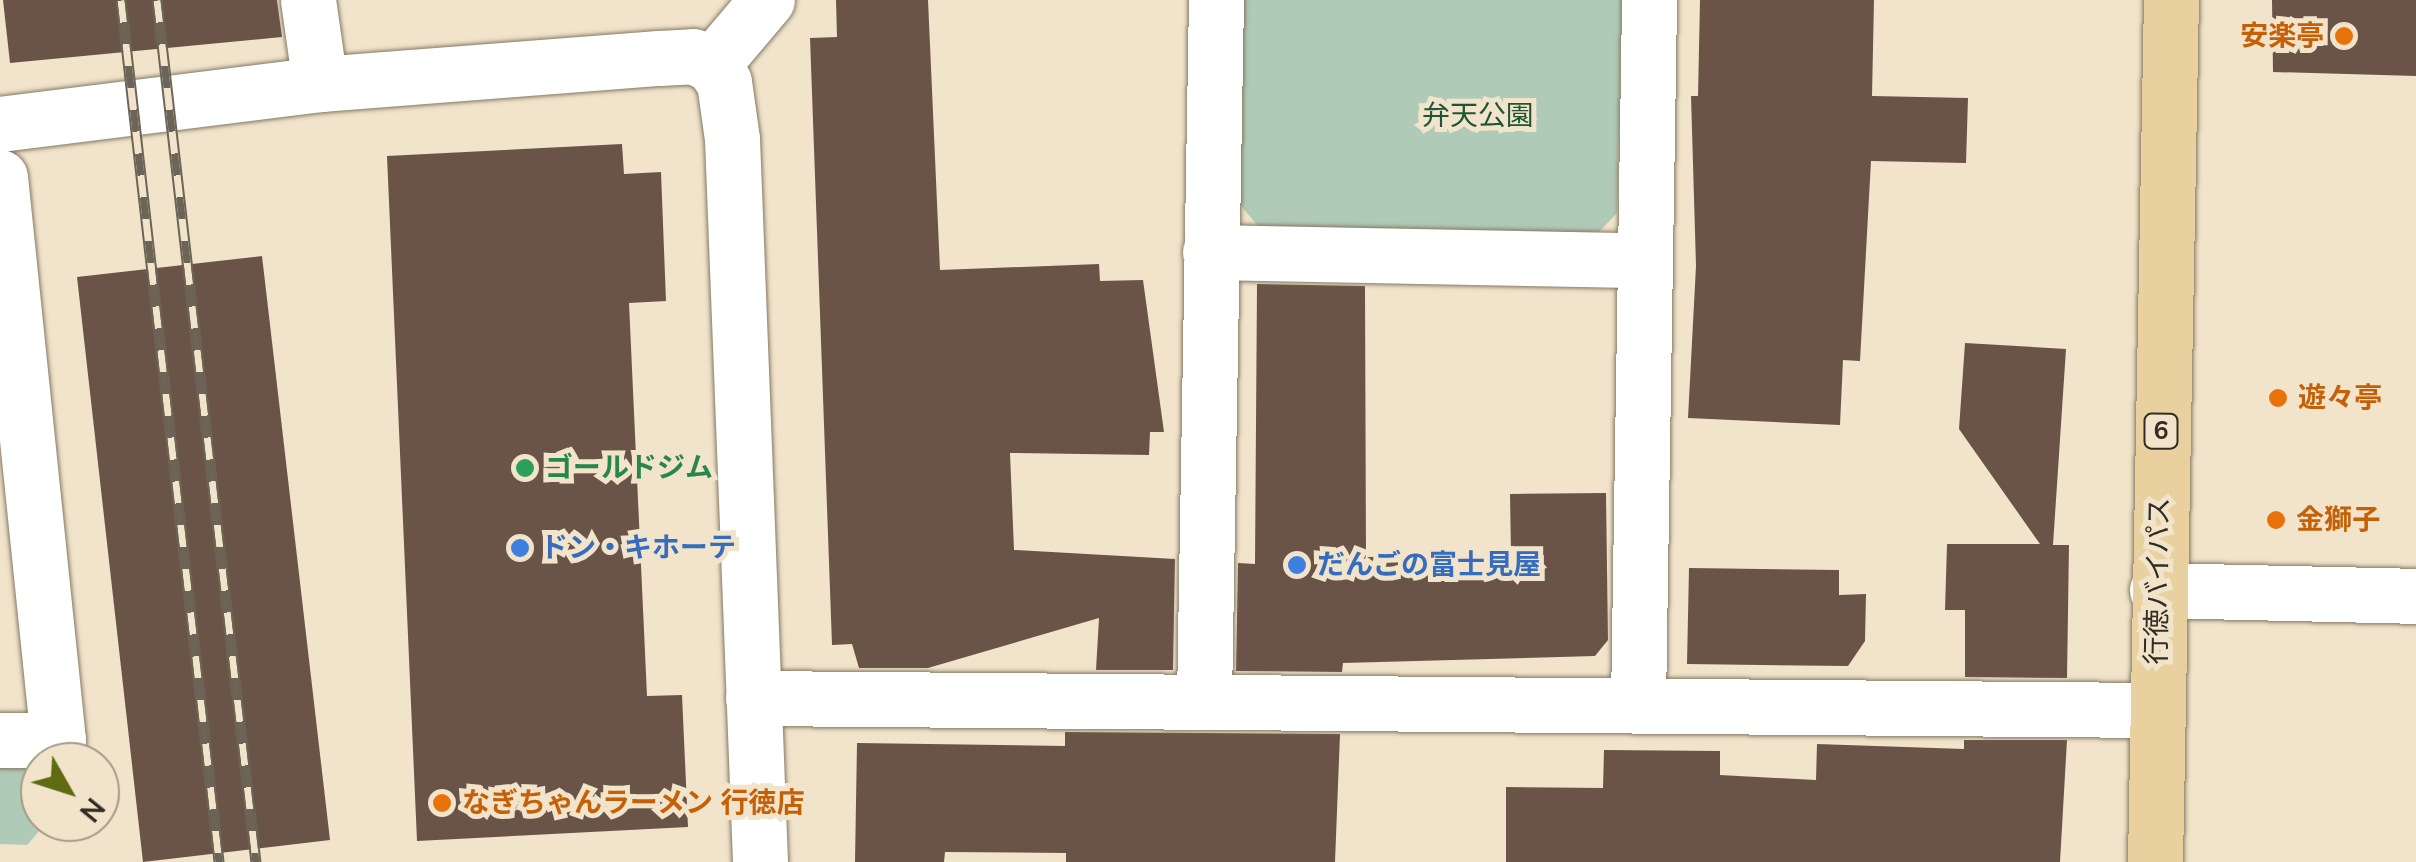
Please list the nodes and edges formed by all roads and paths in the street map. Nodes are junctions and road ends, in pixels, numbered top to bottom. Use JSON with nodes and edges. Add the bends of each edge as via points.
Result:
{"nodes":[{"id":1,"x":308,"y":0,"type":"edge"},
{"id":2,"x":767,"y":0,"type":"edge"},
{"id":3,"x":1216,"y":0,"type":"edge"},
{"id":4,"x":1649,"y":0,"type":"edge"},
{"id":5,"x":2171,"y":0,"type":"edge"},
{"id":6,"x":712,"y":65,"type":"junction"},
{"id":7,"x":320,"y":84,"type":"junction"},
{"id":8,"x":0,"y":124,"type":"edge"},
{"id":9,"x":0,"y":177,"type":"edge"},
{"id":10,"x":1210,"y":252,"type":"junction"},
{"id":11,"x":1645,"y":260,"type":"junction"},
{"id":12,"x":2157,"y":590,"type":"junction"},
{"id":13,"x":2416,"y":596,"type":"edge"},
{"id":14,"x":753,"y":698,"type":"junction"},
{"id":15,"x":1204,"y":700,"type":"junction"},
{"id":16,"x":1638,"y":704,"type":"junction"},
{"id":17,"x":2156,"y":710,"type":"junction"},
{"id":18,"x":0,"y":740,"type":"edge"},
{"id":19,"x":760,"y":862,"type":"edge"},
{"id":20,"x":2155,"y":862,"type":"edge"}],
"edges":[{"from":1,"to":7,"type":"street"},
{"from":2,"to":6,"type":"street"},
{"from":3,"to":10,"type":"street"},
{"from":4,"to":11,"type":"street"},
{"from":5,"to":12,"type":"main road","name":"行徳バイパス","number":"6"},
{"from":6,"to":7,"type":"street","via":[[693,56]]},
{"from":6,"to":14,"type":"street","via":[[724,82],[731,124]]},
{"from":7,"to":8,"type":"street"},
{"from":9,"to":18,"type":"street","via":[[58,740]]},
{"from":10,"to":11,"type":"street"},
{"from":10,"to":15,"type":"street"},
{"from":11,"to":16,"type":"street"},
{"from":12,"to":13,"type":"street"},
{"from":12,"to":17,"type":"main road","name":"行徳バイパス","number":"6"},
{"from":14,"to":15,"type":"street"},
{"from":14,"to":19,"type":"street"},
{"from":15,"to":16,"type":"street"},
{"from":16,"to":17,"type":"street"},
{"from":17,"to":20,"type":"main road","name":"行徳バイパス","number":"6"}]}
